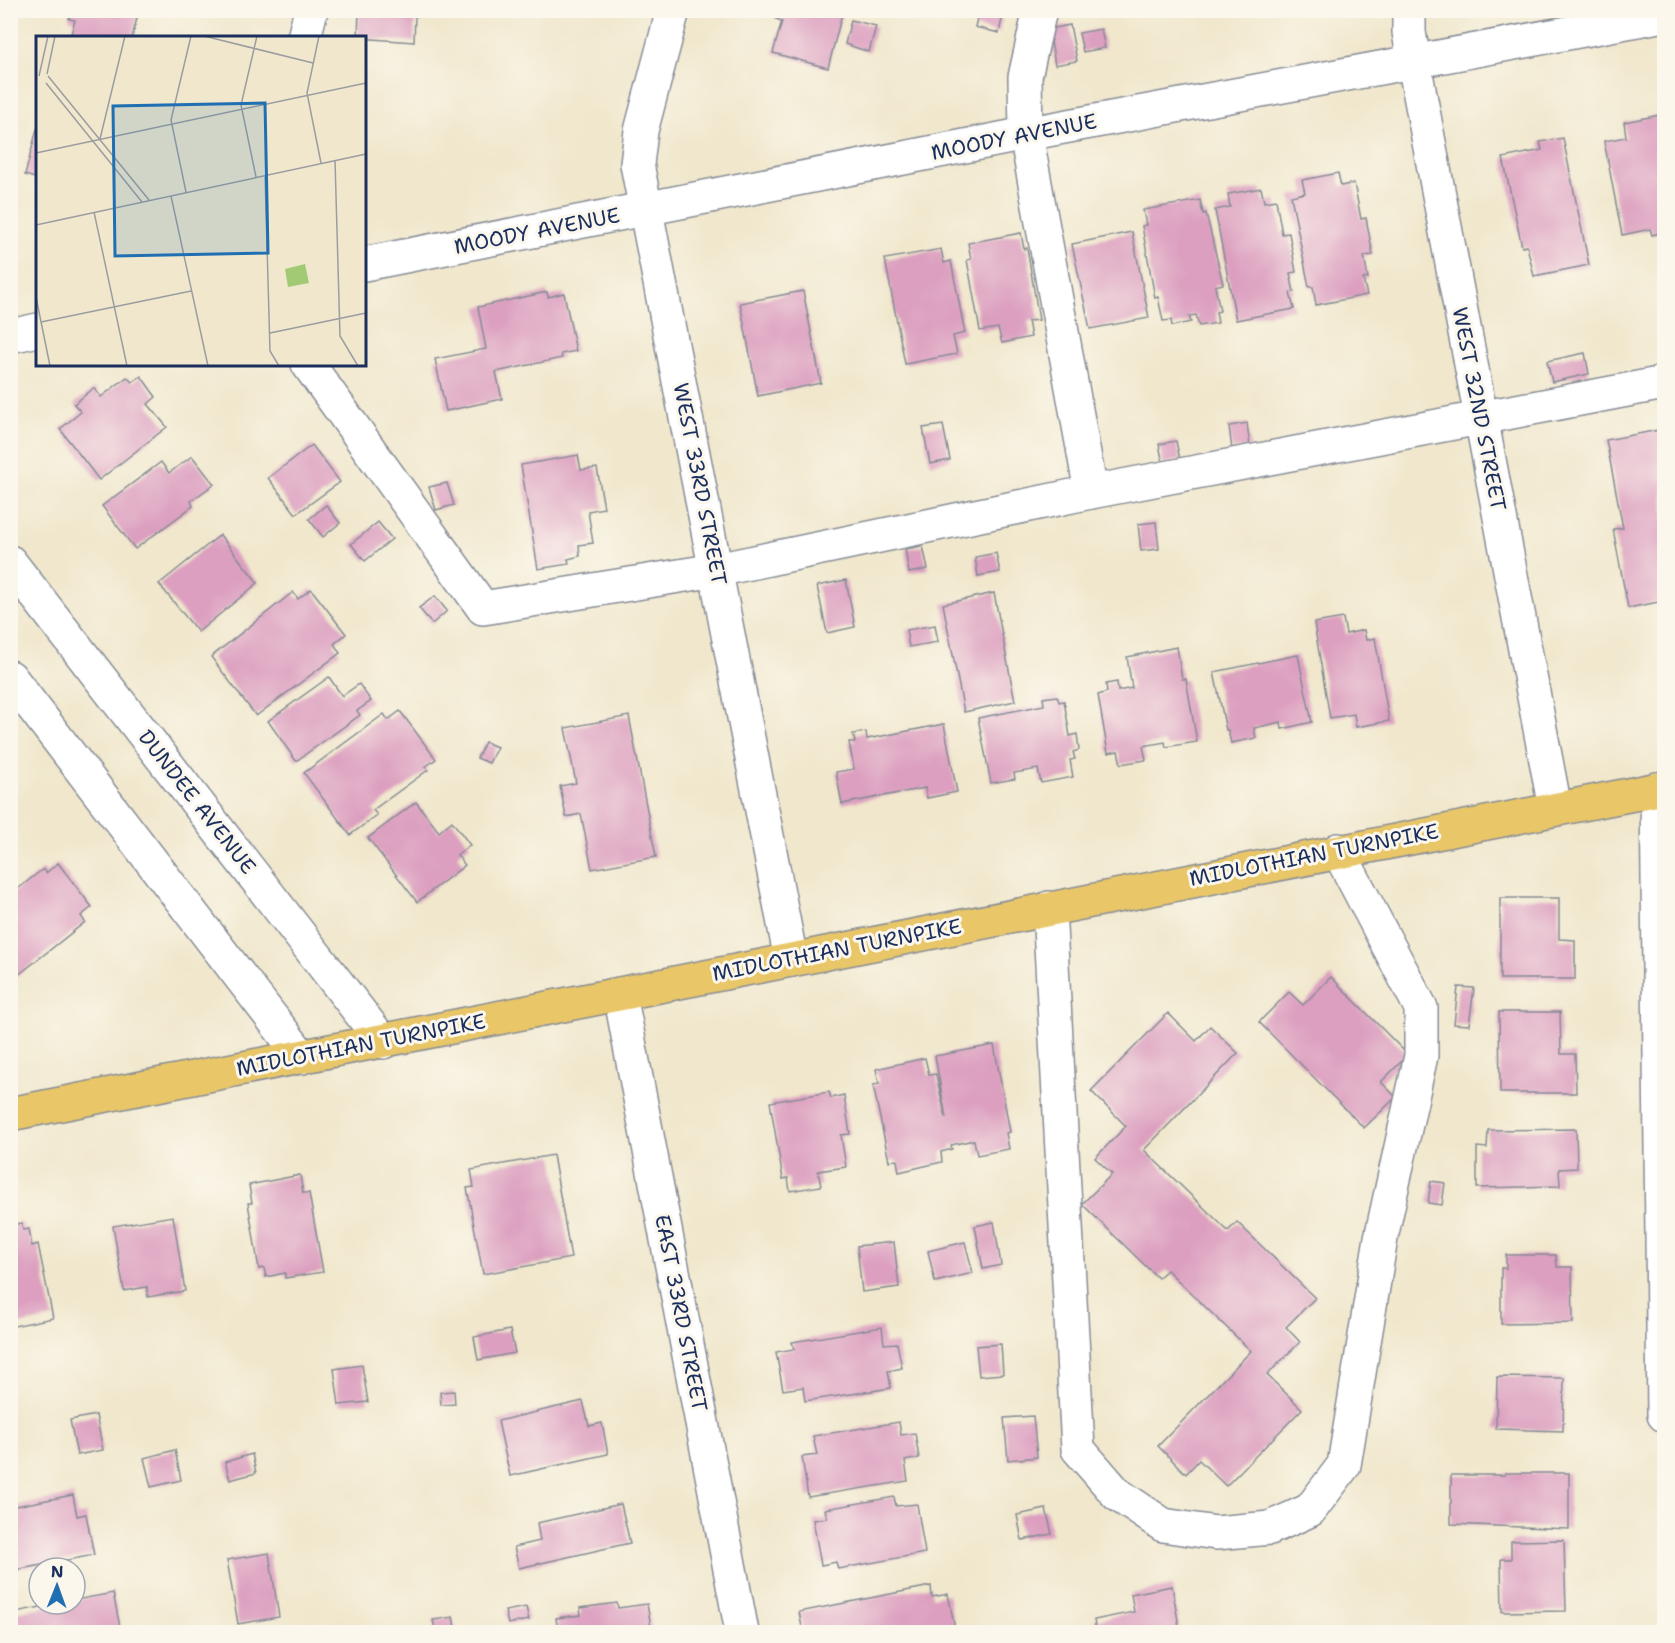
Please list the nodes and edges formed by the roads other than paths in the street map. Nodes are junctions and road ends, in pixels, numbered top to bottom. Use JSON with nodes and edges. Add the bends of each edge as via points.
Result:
{"nodes":[{"id":1,"x":311,"y":10,"type":"edge"},
{"id":2,"x":673,"y":10,"type":"edge"},
{"id":3,"x":1040,"y":10,"type":"edge"},
{"id":4,"x":1409,"y":10,"type":"edge"},
{"id":5,"x":1665,"y":15,"type":"edge"},
{"id":6,"x":304,"y":36,"type":"edge"},
{"id":7,"x":1414,"y":63,"type":"junction"},
{"id":8,"x":1026,"y":134,"type":"junction"},
{"id":9,"x":647,"y":209,"type":"junction"},
{"id":10,"x":366,"y":264,"type":"edge"},
{"id":11,"x":36,"y":330,"type":"edge"},
{"id":12,"x":10,"y":336,"type":"edge"},
{"id":13,"x":309,"y":366,"type":"edge"},
{"id":14,"x":1665,"y":383,"type":"edge"},
{"id":15,"x":1482,"y":420,"type":"junction"},
{"id":16,"x":1091,"y":492,"type":"junction"},
{"id":17,"x":10,"y":562,"type":"edge"},
{"id":18,"x":716,"y":570,"type":"junction"},
{"id":19,"x":10,"y":677,"type":"edge"},
{"id":20,"x":1661,"y":789,"type":"edge"},
{"id":21,"x":1555,"y":808,"type":"junction"},
{"id":22,"x":1338,"y":850,"type":"junction"},
{"id":23,"x":1049,"y":908,"type":"junction"},
{"id":24,"x":791,"y":960,"type":"junction"},
{"id":25,"x":620,"y":994,"type":"junction"},
{"id":26,"x":383,"y":1042,"type":"junction"},
{"id":27,"x":302,"y":1057,"type":"junction"},
{"id":28,"x":10,"y":1114,"type":"edge"},
{"id":29,"x":1665,"y":1415,"type":"edge"},
{"id":30,"x":742,"y":1632,"type":"edge"}],
"edges":[{"from":1,"to":6,"type":"street"},
{"from":2,"to":9,"type":"street","name":"WEST 33RD STREET","via":[[638,153]]},
{"from":3,"to":8,"type":"street","via":[[1025,77]]},
{"from":4,"to":7,"type":"street","name":"WEST 32ND STREET"},
{"from":5,"to":7,"type":"street","name":"MOODY AVENUE"},
{"from":7,"to":8,"type":"street","name":"MOODY AVENUE"},
{"from":7,"to":15,"type":"street","name":"WEST 32ND STREET"},
{"from":8,"to":9,"type":"street","name":"MOODY AVENUE"},
{"from":8,"to":16,"type":"street"},
{"from":9,"to":10,"type":"street","name":"MOODY AVENUE"},
{"from":9,"to":18,"type":"street","name":"WEST 33RD STREET"},
{"from":11,"to":12,"type":"street"},
{"from":13,"to":18,"type":"street","via":[[483,608]]},
{"from":14,"to":15,"type":"street"},
{"from":15,"to":16,"type":"street"},
{"from":15,"to":21,"type":"street","name":"WEST 32ND STREET"},
{"from":16,"to":18,"type":"street"},
{"from":17,"to":26,"type":"street","name":"DUNDEE AVENUE"},
{"from":18,"to":24,"type":"street","name":"WEST 33RD STREET"},
{"from":19,"to":27,"type":"street"},
{"from":20,"to":21,"type":"main road","name":"MIDLOTHIAN TURNPIKE"},
{"from":20,"to":29,"type":"street"},
{"from":21,"to":22,"type":"main road","name":"MIDLOTHIAN TURNPIKE"},
{"from":22,"to":23,"type":"main road","name":"MIDLOTHIAN TURNPIKE"},
{"from":22,"to":23,"type":"street","via":[[1421,1008],[1421,1056],[1381,1238],[1344,1465],[1310,1510],[1270,1528],[1216,1533],[1163,1526],[1117,1494],[1078,1449]]},
{"from":23,"to":24,"type":"main road","name":"MIDLOTHIAN TURNPIKE"},
{"from":24,"to":25,"type":"main road","name":"MIDLOTHIAN TURNPIKE"},
{"from":25,"to":26,"type":"main road","name":"MIDLOTHIAN TURNPIKE"},
{"from":25,"to":30,"type":"street","name":"EAST 33RD STREET"},
{"from":26,"to":27,"type":"main road","name":"MIDLOTHIAN TURNPIKE"},
{"from":27,"to":28,"type":"main road","name":"MIDLOTHIAN TURNPIKE"}]}
